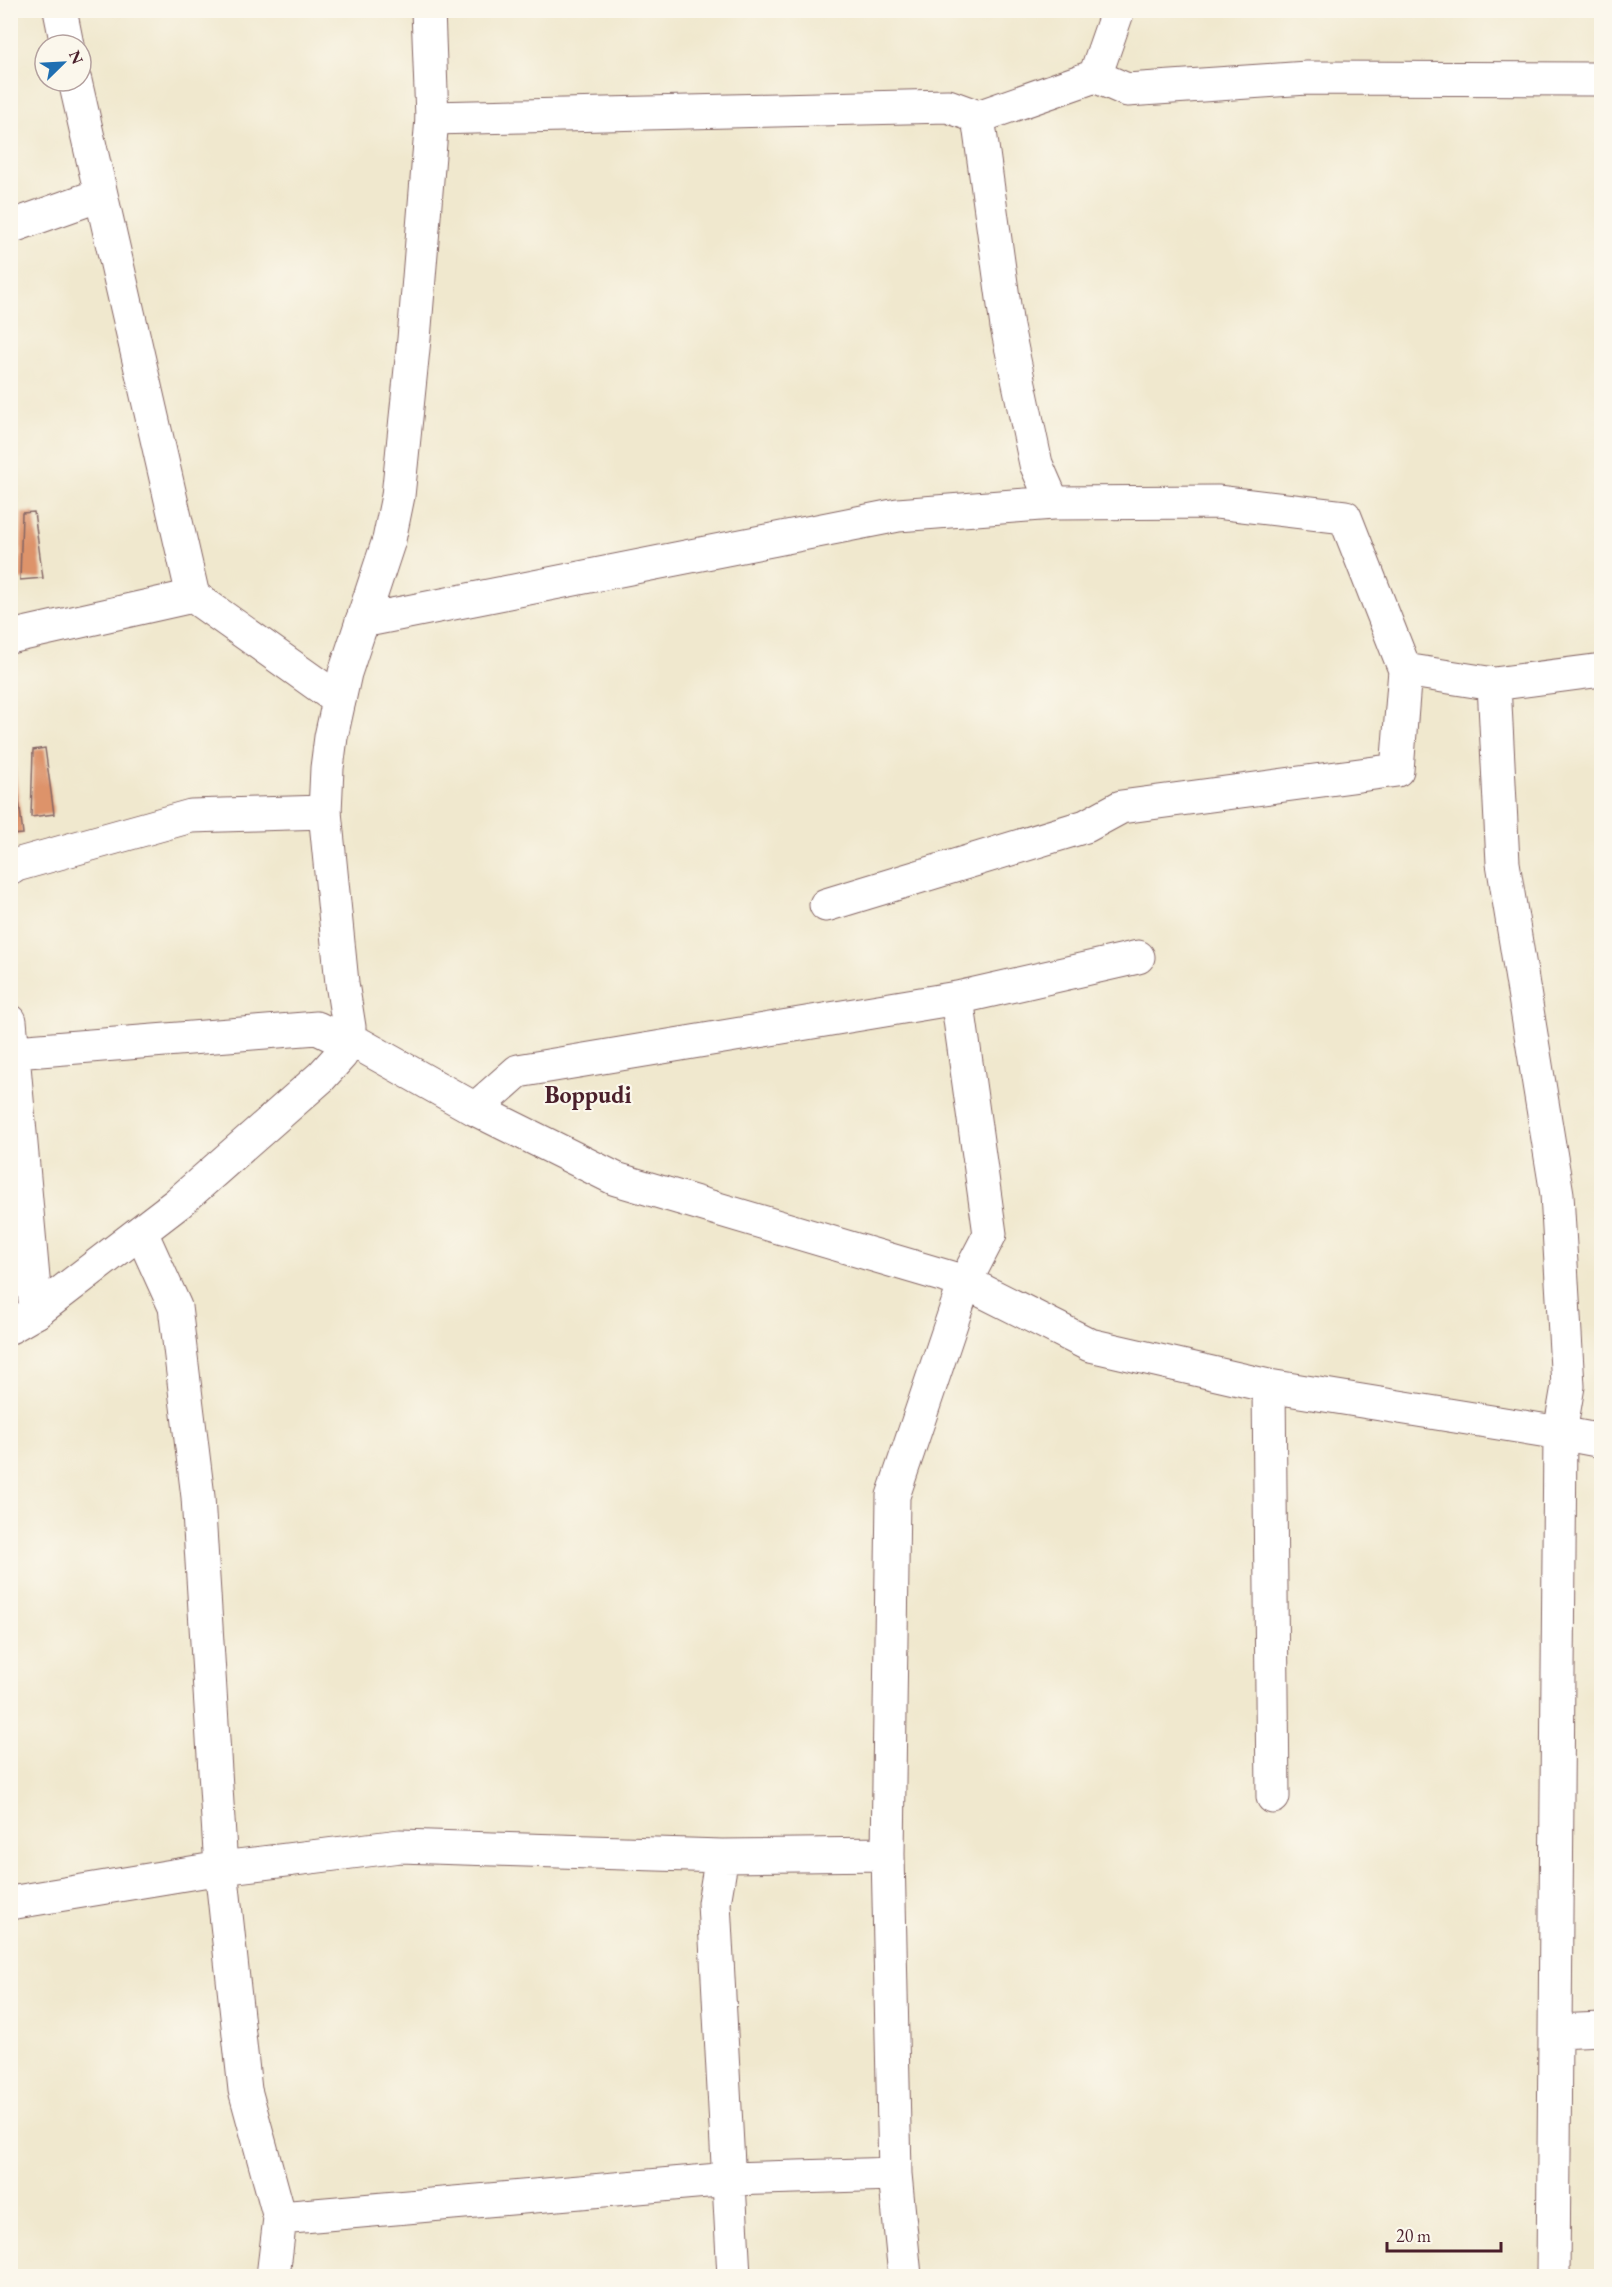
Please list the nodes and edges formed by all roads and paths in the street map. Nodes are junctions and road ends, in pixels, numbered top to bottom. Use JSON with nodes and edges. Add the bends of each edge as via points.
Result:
{"nodes":[{"id":1,"x":60,"y":10,"type":"edge"},
{"id":2,"x":428,"y":10,"type":"edge"},
{"id":3,"x":1118,"y":10,"type":"edge"},
{"id":4,"x":65,"y":33,"type":"edge"},
{"id":5,"x":1095,"y":76,"type":"junction"},
{"id":6,"x":1596,"y":79,"type":"dead end"},
{"id":7,"x":78,"y":93,"type":"edge"},
{"id":8,"x":978,"y":117,"type":"junction"},
{"id":9,"x":432,"y":118,"type":"junction"},
{"id":10,"x":100,"y":195,"type":"junction"},
{"id":11,"x":10,"y":227,"type":"edge"},
{"id":12,"x":1053,"y":503,"type":"junction"},
{"id":13,"x":193,"y":596,"type":"junction"},
{"id":14,"x":362,"y":621,"type":"junction"},
{"id":15,"x":10,"y":636,"type":"edge"},
{"id":16,"x":1406,"y":670,"type":"junction"},
{"id":17,"x":1602,"y":670,"type":"edge"},
{"id":18,"x":1494,"y":684,"type":"junction"},
{"id":19,"x":339,"y":700,"type":"junction"},
{"id":20,"x":325,"y":812,"type":"junction"},
{"id":21,"x":10,"y":869,"type":"edge"},
{"id":22,"x":826,"y":905,"type":"dead end"},
{"id":23,"x":1138,"y":957,"type":"dead end"},
{"id":24,"x":957,"y":998,"type":"junction"},
{"id":25,"x":13,"y":1036,"type":"edge"},
{"id":26,"x":348,"y":1043,"type":"junction"},
{"id":27,"x":475,"y":1109,"type":"junction"},
{"id":28,"x":141,"y":1232,"type":"junction"},
{"id":29,"x":965,"y":1282,"type":"junction"},
{"id":30,"x":23,"y":1319,"type":"edge"},
{"id":31,"x":1269,"y":1386,"type":"junction"},
{"id":32,"x":1560,"y":1433,"type":"junction"},
{"id":33,"x":1602,"y":1442,"type":"edge"},
{"id":34,"x":1273,"y":1797,"type":"dead end"},
{"id":35,"x":888,"y":1854,"type":"junction"},
{"id":36,"x":722,"y":1856,"type":"junction"},
{"id":37,"x":221,"y":1868,"type":"junction"},
{"id":38,"x":10,"y":1903,"type":"edge"},
{"id":39,"x":1602,"y":2029,"type":"edge"},
{"id":40,"x":1556,"y":2031,"type":"junction"},
{"id":41,"x":895,"y":2174,"type":"junction"},
{"id":42,"x":730,"y":2179,"type":"junction"},
{"id":43,"x":280,"y":2218,"type":"junction"},
{"id":44,"x":273,"y":2277,"type":"edge"},
{"id":45,"x":734,"y":2277,"type":"edge"},
{"id":46,"x":905,"y":2277,"type":"edge"},
{"id":47,"x":1553,"y":2277,"type":"edge"}],
"edges":[{"from":1,"to":4,"type":"street"},
{"from":2,"to":9,"type":"street"},
{"from":3,"to":5,"type":"street"},
{"from":5,"to":6,"type":"street","via":[[1127,90],[1307,78]]},
{"from":5,"to":8,"type":"street"},
{"from":7,"to":10,"type":"street"},
{"from":8,"to":9,"type":"street","via":[[948,106]]},
{"from":8,"to":12,"type":"street","via":[[1007,327],[1036,464]]},
{"from":9,"to":14,"type":"street","via":[[398,496],[389,540]]},
{"from":10,"to":11,"type":"street"},
{"from":10,"to":13,"type":"street"},
{"from":12,"to":14,"type":"street","via":[[898,515]]},
{"from":12,"to":16,"type":"street","via":[[1217,502],[1345,517]]},
{"from":13,"to":15,"type":"street"},
{"from":13,"to":19,"type":"street"},
{"from":14,"to":19,"type":"street"},
{"from":16,"to":18,"type":"street"},
{"from":16,"to":22,"type":"street","via":[[1397,770],[1121,807],[1086,826]]},
{"from":17,"to":18,"type":"street"},
{"from":18,"to":32,"type":"street","via":[[1503,863],[1557,1194],[1568,1386]]},
{"from":19,"to":20,"type":"street","via":[[330,747]]},
{"from":20,"to":21,"type":"street","via":[[191,816]]},
{"from":20,"to":26,"type":"street"},
{"from":23,"to":24,"type":"street"},
{"from":24,"to":27,"type":"street","via":[[518,1071]]},
{"from":24,"to":29,"type":"street","via":[[990,1234]]},
{"from":25,"to":26,"type":"street","via":[[317,1028]]},
{"from":25,"to":30,"type":"street"},
{"from":26,"to":27,"type":"street","via":[[361,1045]]},
{"from":26,"to":28,"type":"street","via":[[321,1077]]},
{"from":27,"to":29,"type":"street","via":[[616,1179]]},
{"from":28,"to":30,"type":"street"},
{"from":28,"to":37,"type":"street","via":[[175,1307],[198,1497]]},
{"from":29,"to":31,"type":"street","via":[[1090,1345]]},
{"from":29,"to":35,"type":"street","via":[[893,1496]]},
{"from":31,"to":32,"type":"street"},
{"from":31,"to":34,"type":"street"},
{"from":32,"to":33,"type":"street"},
{"from":32,"to":40,"type":"street"},
{"from":35,"to":36,"type":"street"},
{"from":35,"to":41,"type":"street"},
{"from":36,"to":37,"type":"street","via":[[400,1846]]},
{"from":36,"to":42,"type":"street","via":[[714,1903]]},
{"from":37,"to":38,"type":"street"},
{"from":37,"to":43,"type":"street","via":[[245,2090]]},
{"from":39,"to":40,"type":"street"},
{"from":40,"to":47,"type":"street"},
{"from":41,"to":42,"type":"street"},
{"from":41,"to":46,"type":"street"},
{"from":42,"to":43,"type":"street"},
{"from":42,"to":45,"type":"street"},
{"from":43,"to":44,"type":"street"}]}
